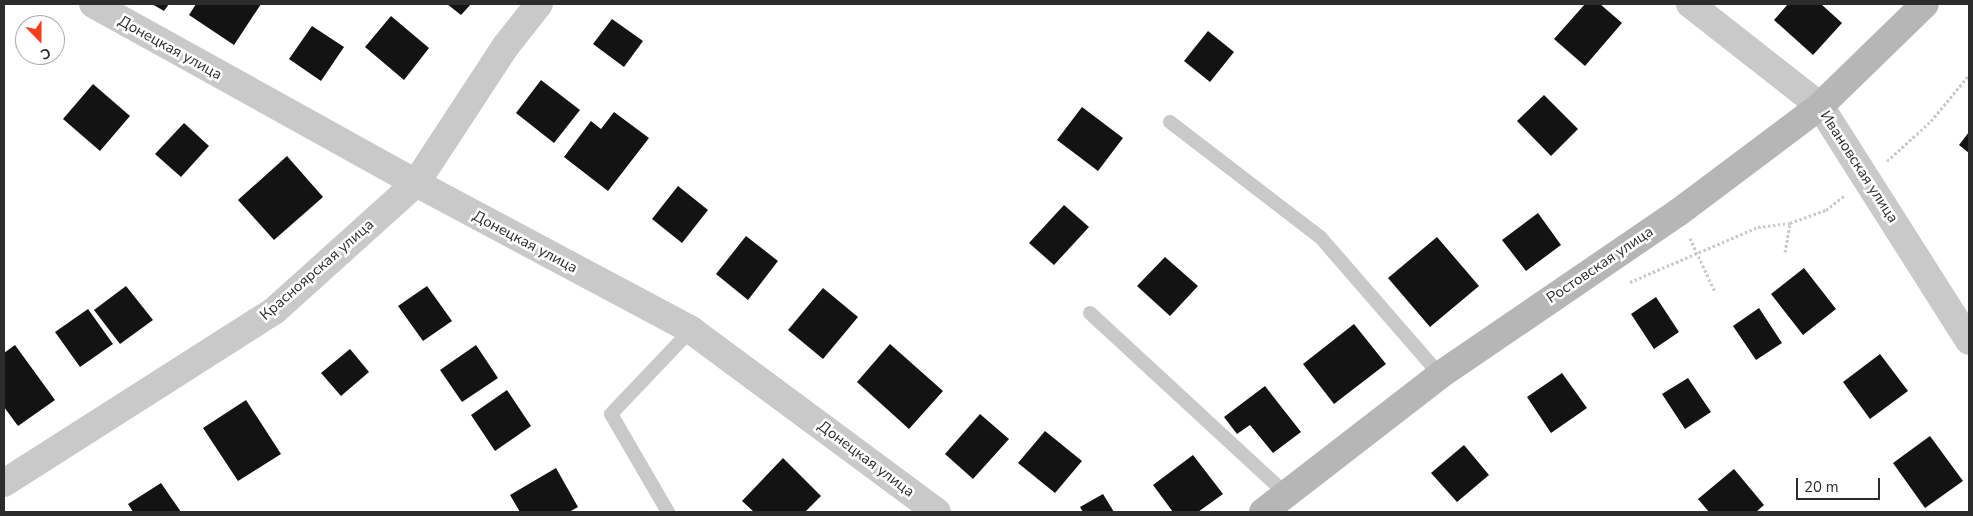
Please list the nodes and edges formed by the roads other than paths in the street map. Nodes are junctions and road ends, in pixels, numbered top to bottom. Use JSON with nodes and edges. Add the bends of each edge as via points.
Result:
{"nodes":[{"id":1,"x":93,"y":4,"type":"edge"},
{"id":2,"x":539,"y":4,"type":"edge"},
{"id":3,"x":1690,"y":4,"type":"edge"},
{"id":4,"x":1925,"y":4,"type":"edge"},
{"id":5,"x":1820,"y":106,"type":"junction"},
{"id":6,"x":1170,"y":122,"type":"dead end"},
{"id":7,"x":416,"y":183,"type":"junction"},
{"id":8,"x":1090,"y":313,"type":"dead end"},
{"id":9,"x":691,"y":330,"type":"junction"},
{"id":10,"x":1969,"y":341,"type":"edge"},
{"id":11,"x":1440,"y":375,"type":"junction"},
{"id":12,"x":4,"y":484,"type":"edge"},
{"id":13,"x":1286,"y":494,"type":"junction"},
{"id":14,"x":668,"y":512,"type":"edge"},
{"id":15,"x":937,"y":512,"type":"edge"},
{"id":16,"x":1263,"y":512,"type":"edge"}],
"edges":[{"from":1,"to":7,"type":"street","name":"Донецкая улица"},
{"from":2,"to":7,"type":"street","name":"Красноярская улица","via":[[505,47]]},
{"from":3,"to":5,"type":"street","name":"Ивановская улица"},
{"from":4,"to":5,"type":"street","name":"Ростовская улица"},
{"from":5,"to":10,"type":"street","name":"Ивановская улица"},
{"from":5,"to":11,"type":"street","name":"Ростовская улица","via":[[1679,212]]},
{"from":6,"to":11,"type":"lane","via":[[1321,238]]},
{"from":7,"to":9,"type":"street","name":"Донецкая улица"},
{"from":7,"to":12,"type":"street","name":"Красноярская улица","via":[[274,311]]},
{"from":8,"to":13,"type":"lane"},
{"from":9,"to":14,"type":"lane","via":[[611,414]]},
{"from":9,"to":15,"type":"street","name":"Донецкая улица"},
{"from":11,"to":13,"type":"street","name":"Ростовская улица"},
{"from":13,"to":16,"type":"street","name":"Ростовская улица"}]}
